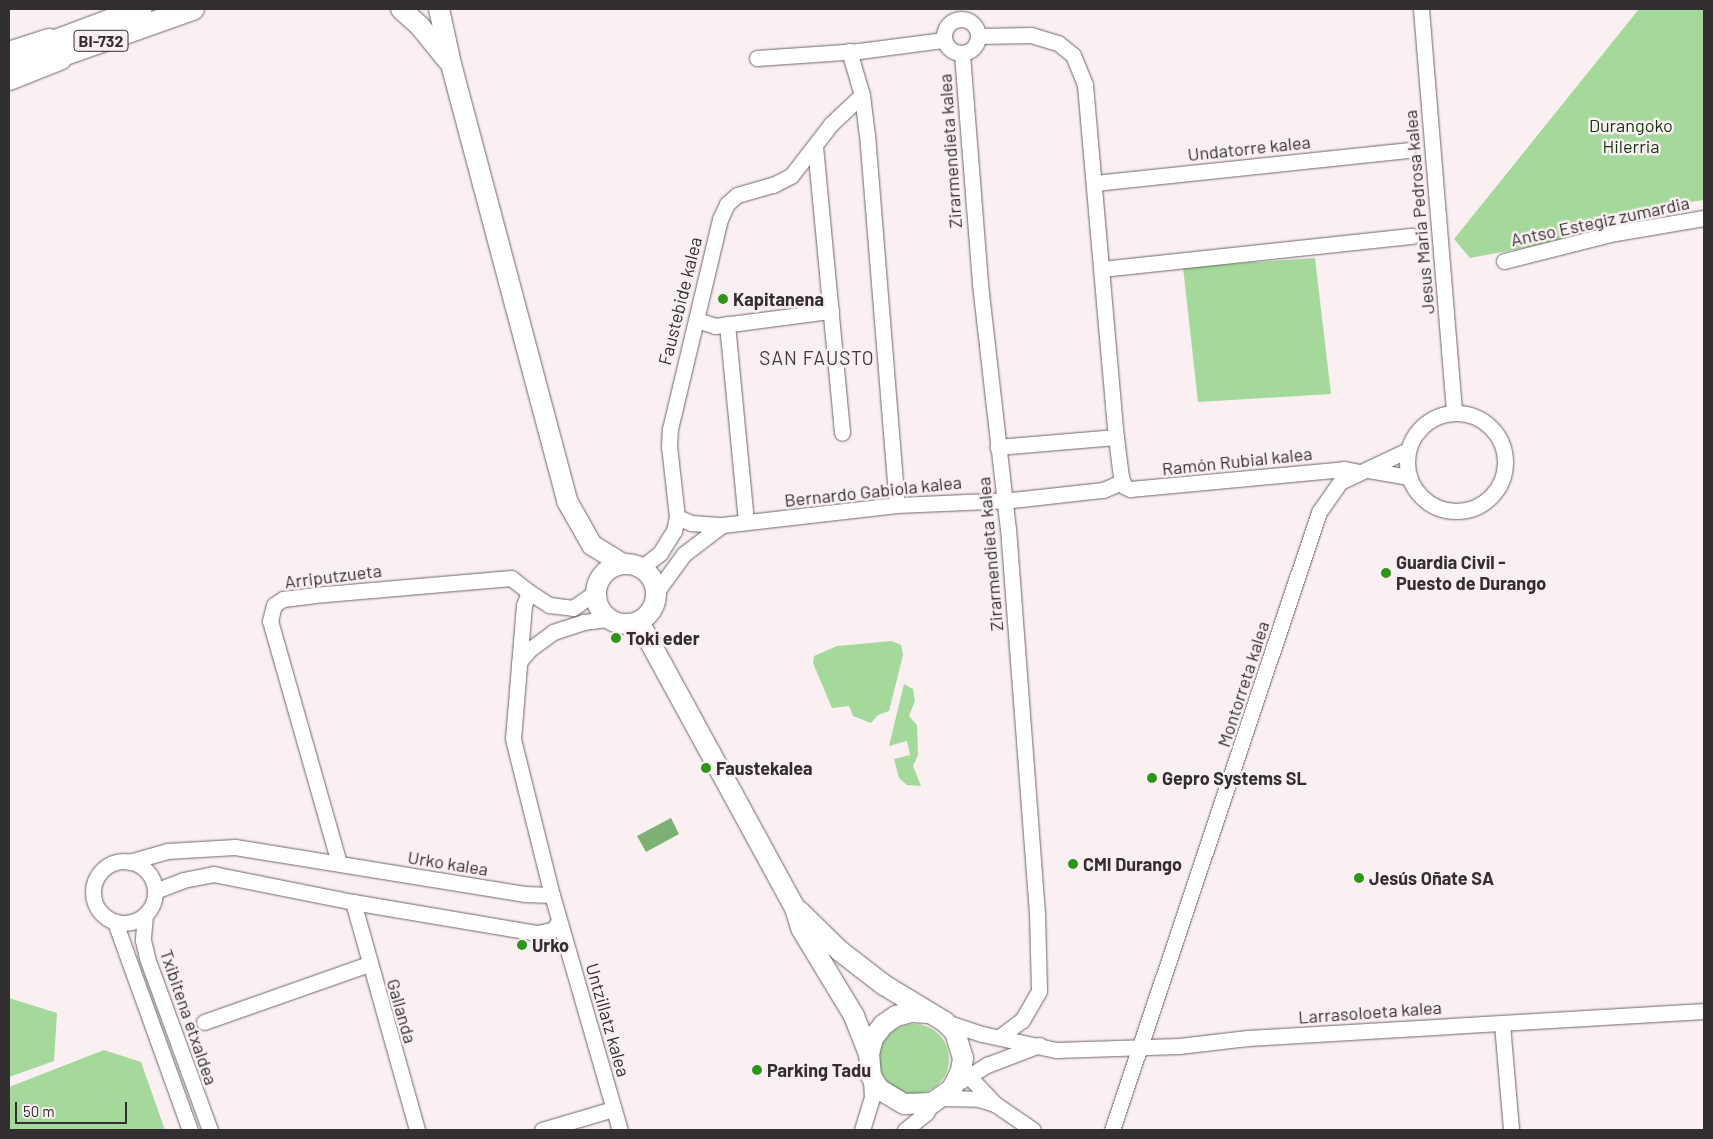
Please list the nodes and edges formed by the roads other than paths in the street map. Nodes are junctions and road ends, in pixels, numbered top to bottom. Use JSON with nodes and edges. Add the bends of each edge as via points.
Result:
{"nodes":[{"id":1,"x":141,"y":9,"type":"edge"},
{"id":2,"x":193,"y":9,"type":"edge"},
{"id":3,"x":401,"y":9,"type":"edge"},
{"id":4,"x":439,"y":9,"type":"edge"},
{"id":5,"x":1421,"y":9,"type":"edge"},
{"id":6,"x":958,"y":14,"type":"edge"},
{"id":7,"x":979,"y":36,"type":"junction"},
{"id":8,"x":944,"y":40,"type":"junction"},
{"id":9,"x":54,"y":49,"type":"junction"},
{"id":10,"x":849,"y":52,"type":"junction"},
{"id":11,"x":962,"y":54,"type":"junction"},
{"id":12,"x":9,"y":55,"type":"edge"},
{"id":13,"x":757,"y":58,"type":"dead end"},
{"id":14,"x":9,"y":59,"type":"edge"},
{"id":15,"x":451,"y":64,"type":"junction"},
{"id":16,"x":9,"y":72,"type":"edge"},
{"id":17,"x":9,"y":77,"type":"edge"},
{"id":18,"x":862,"y":95,"type":"junction"},
{"id":19,"x":815,"y":146,"type":"junction"},
{"id":20,"x":1407,"y":150,"type":"dead end"},
{"id":21,"x":1095,"y":183,"type":"junction"},
{"id":22,"x":1704,"y":218,"type":"edge"},
{"id":23,"x":1412,"y":236,"type":"dead end"},
{"id":24,"x":1504,"y":261,"type":"dead end"},
{"id":25,"x":1102,"y":269,"type":"junction"},
{"id":26,"x":831,"y":311,"type":"junction"},
{"id":27,"x":697,"y":320,"type":"junction"},
{"id":28,"x":727,"y":324,"type":"junction"},
{"id":29,"x":1454,"y":412,"type":"junction"},
{"id":30,"x":842,"y":433,"type":"dead end"},
{"id":31,"x":1116,"y":437,"type":"junction"},
{"id":32,"x":997,"y":447,"type":"junction"},
{"id":33,"x":1408,"y":450,"type":"junction"},
{"id":34,"x":1364,"y":471,"type":"junction"},
{"id":35,"x":1409,"y":477,"type":"junction"},
{"id":36,"x":1121,"y":479,"type":"junction"},
{"id":37,"x":1003,"y":499,"type":"junction"},
{"id":38,"x":897,"y":505,"type":"junction"},
{"id":39,"x":677,"y":516,"type":"junction"},
{"id":40,"x":746,"y":522,"type":"junction"},
{"id":41,"x":722,"y":525,"type":"junction"},
{"id":42,"x":592,"y":545,"type":"junction"},
{"id":43,"x":632,"y":566,"type":"junction"},
{"id":44,"x":597,"y":586,"type":"junction"},
{"id":45,"x":657,"y":591,"type":"junction"},
{"id":46,"x":529,"y":592,"type":"junction"},
{"id":47,"x":608,"y":619,"type":"junction"},
{"id":48,"x":639,"y":622,"type":"junction"},
{"id":49,"x":519,"y":662,"type":"junction"},
{"id":50,"x":129,"y":862,"type":"junction"},
{"id":51,"x":340,"y":863,"type":"junction"},
{"id":52,"x":155,"y":891,"type":"junction"},
{"id":53,"x":552,"y":895,"type":"junction"},
{"id":54,"x":353,"y":902,"type":"junction"},
{"id":55,"x":795,"y":908,"type":"junction"},
{"id":56,"x":145,"y":915,"type":"junction"},
{"id":57,"x":559,"y":921,"type":"junction"},
{"id":58,"x":116,"y":922,"type":"junction"},
{"id":59,"x":369,"y":964,"type":"junction"},
{"id":60,"x":1704,"y":1011,"type":"edge"},
{"id":61,"x":937,"y":1018,"type":"junction"},
{"id":62,"x":204,"y":1022,"type":"dead end"},
{"id":63,"x":1502,"y":1024,"type":"junction"},
{"id":64,"x":1001,"y":1036,"type":"junction"},
{"id":65,"x":1039,"y":1045,"type":"junction"},
{"id":66,"x":1139,"y":1048,"type":"junction"},
{"id":67,"x":869,"y":1054,"type":"junction"},
{"id":68,"x":872,"y":1076,"type":"junction"},
{"id":69,"x":962,"y":1076,"type":"junction"},
{"id":70,"x":936,"y":1101,"type":"junction"},
{"id":71,"x":995,"y":1104,"type":"junction"},
{"id":72,"x":613,"y":1109,"type":"junction"},
{"id":73,"x":190,"y":1130,"type":"edge"},
{"id":74,"x":210,"y":1130,"type":"edge"},
{"id":75,"x":417,"y":1130,"type":"edge"},
{"id":76,"x":542,"y":1130,"type":"edge"},
{"id":77,"x":620,"y":1130,"type":"edge"},
{"id":78,"x":862,"y":1130,"type":"edge"},
{"id":79,"x":905,"y":1130,"type":"edge"},
{"id":80,"x":1033,"y":1130,"type":"edge"},
{"id":81,"x":1112,"y":1130,"type":"edge"},
{"id":82,"x":1512,"y":1130,"type":"edge"}],
"edges":[{"from":1,"to":9,"type":"main road","number":"BI-732"},
{"from":2,"to":9,"type":"main road","number":"BI-732"},
{"from":3,"to":15,"type":"main road","via":[[419,25]]},
{"from":4,"to":15,"type":"main road"},
{"from":5,"to":29,"type":"street","name":"Jesus Maria Pedrosa kalea"},
{"from":6,"to":7,"type":"street","via":[[973,23]]},
{"from":6,"to":8,"type":"street","via":[[947,26]]},
{"from":7,"to":11,"type":"street","via":[[970,51]]},
{"from":7,"to":21,"type":"street","via":[[1031,35],[1058,43],[1072,55],[1085,85]]},
{"from":8,"to":10,"type":"street"},
{"from":8,"to":11,"type":"street","via":[[951,50]]},
{"from":9,"to":12,"type":"highway"},
{"from":9,"to":14,"type":"main road","number":"BI-732"},
{"from":9,"to":16,"type":"main road","number":"BI-732"},
{"from":9,"to":17,"type":"highway"},
{"from":10,"to":13,"type":"street"},
{"from":10,"to":18,"type":"street"},
{"from":11,"to":32,"type":"street","name":"Zirarmendieta kalea"},
{"from":15,"to":42,"type":"main road","via":[[567,501]]},
{"from":18,"to":19,"type":"street","name":"Faustebide kalea","via":[[831,124]]},
{"from":18,"to":38,"type":"street"},
{"from":19,"to":26,"type":"street"},
{"from":19,"to":27,"type":"street","name":"Faustebide kalea","via":[[791,176],[773,185],[737,195],[726,204]]},
{"from":20,"to":21,"type":"street","name":"Undatorre kalea"},
{"from":21,"to":25,"type":"street"},
{"from":22,"to":24,"type":"street","name":"Antso Estegiz zumardia","via":[[1615,233]]},
{"from":23,"to":25,"type":"street"},
{"from":25,"to":31,"type":"street"},
{"from":26,"to":28,"type":"street"},
{"from":26,"to":30,"type":"street"},
{"from":27,"to":28,"type":"street","via":[[715,326]]},
{"from":27,"to":39,"type":"street","name":"Faustebide kalea","via":[[670,429]]},
{"from":28,"to":40,"type":"street"},
{"from":29,"to":33,"type":"street","via":[[1425,423],[1414,435]]},
{"from":29,"to":35,"type":"street","via":[[1484,421],[1498,439],[1505,461],[1496,490],[1485,501],[1456,511],[1427,502]]},
{"from":31,"to":32,"type":"street"},
{"from":31,"to":36,"type":"street"},
{"from":32,"to":37,"type":"street","name":"Zirarmendieta kalea"},
{"from":33,"to":34,"type":"street","name":"Montorreta kalea"},
{"from":33,"to":35,"type":"street"},
{"from":34,"to":35,"type":"street"},
{"from":34,"to":36,"type":"street","name":"Ramón Rubial kalea","via":[[1344,469],[1145,489],[1130,489]]},
{"from":34,"to":66,"type":"street","name":"Montorreta kalea","via":[[1340,482],[1330,493],[1313,526],[1150,1024]]},
{"from":36,"to":37,"type":"street","via":[[1103,490]]},
{"from":37,"to":38,"type":"street","name":"Bernardo Gabiola kalea"},
{"from":37,"to":64,"type":"street","name":"Zirarmendieta kalea","via":[[1028,797],[1039,991],[1022,1020]]},
{"from":38,"to":40,"type":"street","name":"Bernardo Gabiola kalea"},
{"from":39,"to":41,"type":"street","name":"Bernardo Gabiola kalea","via":[[691,523]]},
{"from":39,"to":43,"type":"street","via":[[667,544]]},
{"from":40,"to":41,"type":"street","name":"Bernardo Gabiola kalea"},
{"from":41,"to":45,"type":"street","via":[[684,554]]},
{"from":42,"to":43,"type":"main road"},
{"from":42,"to":44,"type":"main road"},
{"from":43,"to":44,"type":"main road","via":[[605,572]]},
{"from":43,"to":45,"type":"main road","via":[[654,582]]},
{"from":44,"to":46,"type":"street","name":"Arriputzueta","via":[[573,608],[549,605]]},
{"from":44,"to":47,"type":"main road","via":[[601,612]]},
{"from":45,"to":48,"type":"main road","via":[[653,610]]},
{"from":46,"to":49,"type":"street","via":[[524,605]]},
{"from":46,"to":51,"type":"street","name":"Arriputzueta","via":[[511,578],[491,579],[283,599],[274,605],[270,620]]},
{"from":47,"to":48,"type":"main road","via":[[618,624]]},
{"from":47,"to":49,"type":"street","via":[[558,630],[530,649]]},
{"from":48,"to":55,"type":"main road"},
{"from":49,"to":53,"type":"street","via":[[513,739]]},
{"from":50,"to":51,"type":"street","name":"Urko kalea","via":[[167,851],[235,847]]},
{"from":50,"to":52,"type":"street","via":[[147,872]]},
{"from":50,"to":58,"type":"street","via":[[119,861],[101,869],[95,880],[93,891],[99,910]]},
{"from":51,"to":53,"type":"street","name":"Urko kalea","via":[[524,894]]},
{"from":52,"to":54,"type":"street","via":[[183,880],[213,874]]},
{"from":52,"to":56,"type":"street","via":[[154,900]]},
{"from":53,"to":57,"type":"street"},
{"from":54,"to":57,"type":"street","via":[[542,934],[555,928]]},
{"from":54,"to":59,"type":"street","name":"Gallanda"},
{"from":55,"to":61,"type":"main road","via":[[848,957]]},
{"from":55,"to":67,"type":"main road","via":[[801,928],[854,1016]]},
{"from":56,"to":58,"type":"street","via":[[131,922]]},
{"from":56,"to":74,"type":"street","name":"Txibitena etxaldea","via":[[143,940],[147,958]]},
{"from":57,"to":72,"type":"street","name":"Untzillatz kalea"},
{"from":58,"to":73,"type":"street","name":"Txibitena etxaldea"},
{"from":59,"to":62,"type":"street"},
{"from":59,"to":75,"type":"street","name":"Gallanda"},
{"from":60,"to":63,"type":"street","name":"Larrasoloeta kalea"},
{"from":61,"to":64,"type":"street","name":"Larrasoloeta kalea"},
{"from":61,"to":67,"type":"main road","via":[[912,1012],[896,1016],[873,1038]]},
{"from":61,"to":69,"type":"main road","via":[[960,1044]]},
{"from":63,"to":66,"type":"street","name":"Larrasoloeta kalea","via":[[1248,1038]]},
{"from":63,"to":82,"type":"street"},
{"from":64,"to":65,"type":"street","name":"Larrasoloeta kalea"},
{"from":65,"to":66,"type":"street","name":"Larrasoloeta kalea","via":[[1056,1050]]},
{"from":65,"to":69,"type":"street"},
{"from":66,"to":81,"type":"street","name":"Montorreta kalea"},
{"from":67,"to":68,"type":"main road"},
{"from":68,"to":70,"type":"main road","via":[[890,1098],[904,1104]]},
{"from":68,"to":78,"type":"street","via":[[872,1098]]},
{"from":69,"to":70,"type":"main road"},
{"from":69,"to":71,"type":"street"},
{"from":70,"to":71,"type":"street","via":[[979,1099]]},
{"from":70,"to":79,"type":"street"},
{"from":71,"to":80,"type":"street"},
{"from":72,"to":76,"type":"street"},
{"from":72,"to":77,"type":"street","name":"Untzillatz kalea"}]}
